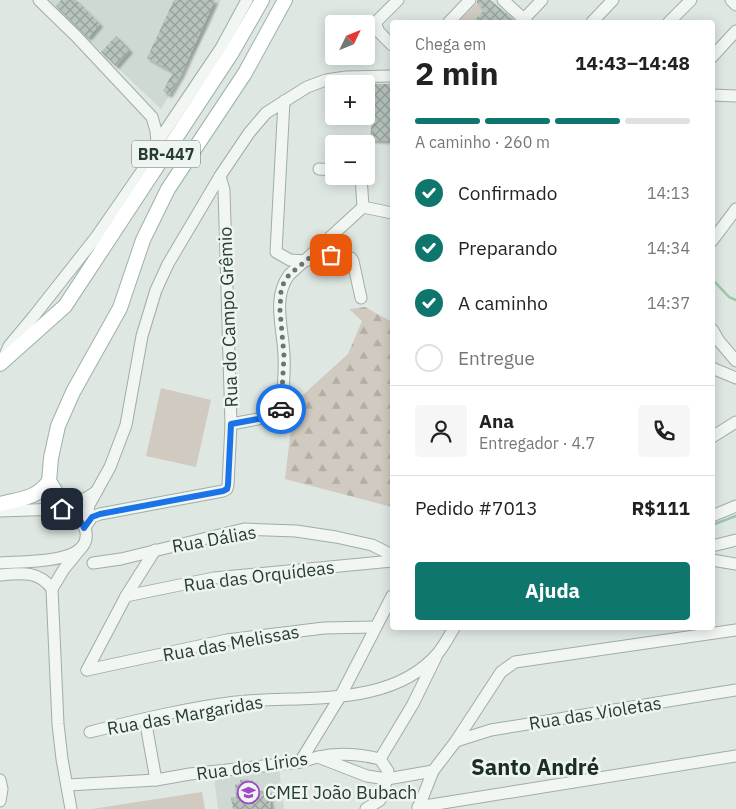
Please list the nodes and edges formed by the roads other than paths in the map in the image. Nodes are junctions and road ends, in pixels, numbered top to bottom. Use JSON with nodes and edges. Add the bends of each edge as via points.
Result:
{"nodes":[{"id":1,"x":40,"y":0,"type":"edge"},
{"id":2,"x":247,"y":0,"type":"edge"},
{"id":3,"x":262,"y":0,"type":"edge"},
{"id":4,"x":285,"y":0,"type":"edge"},
{"id":5,"x":398,"y":0,"type":"edge"},
{"id":6,"x":470,"y":0,"type":"edge"},
{"id":7,"x":503,"y":0,"type":"edge"},
{"id":8,"x":542,"y":0,"type":"edge"},
{"id":9,"x":614,"y":0,"type":"edge"},
{"id":10,"x":691,"y":0,"type":"edge"},
{"id":11,"x":731,"y":0,"type":"edge"},
{"id":12,"x":736,"y":5,"type":"edge"},
{"id":13,"x":450,"y":20,"type":"edge"},
{"id":14,"x":522,"y":20,"type":"edge"},
{"id":15,"x":526,"y":20,"type":"edge"},
{"id":16,"x":594,"y":20,"type":"edge"},
{"id":17,"x":671,"y":20,"type":"edge"},
{"id":18,"x":736,"y":31,"type":"edge"},
{"id":19,"x":390,"y":43,"type":"edge"},
{"id":20,"x":715,"y":54,"type":"edge"},
{"id":21,"x":390,"y":76,"type":"edge"},
{"id":22,"x":715,"y":95,"type":"edge"},
{"id":23,"x":736,"y":96,"type":"edge"},
{"id":24,"x":284,"y":101,"type":"junction"},
{"id":25,"x":176,"y":115,"type":"junction"},
{"id":26,"x":152,"y":117,"type":"junction"},
{"id":27,"x":157,"y":143,"type":"junction"},
{"id":28,"x":319,"y":169,"type":"dead end"},
{"id":29,"x":325,"y":169,"type":"edge"},
{"id":30,"x":220,"y":176,"type":"junction"},
{"id":31,"x":362,"y":185,"type":"edge"},
{"id":32,"x":363,"y":207,"type":"junction"},
{"id":33,"x":736,"y":209,"type":"edge"},
{"id":34,"x":390,"y":212,"type":"edge"},
{"id":35,"x":715,"y":237,"type":"edge"},
{"id":36,"x":310,"y":257,"type":"junction"},
{"id":37,"x":361,"y":298,"type":"dead end"},
{"id":38,"x":715,"y":335,"type":"edge"},
{"id":39,"x":4,"y":343,"type":"edge"},
{"id":40,"x":736,"y":361,"type":"edge"},
{"id":41,"x":1,"y":362,"type":"edge"},
{"id":42,"x":715,"y":369,"type":"edge"},
{"id":43,"x":736,"y":378,"type":"edge"},
{"id":44,"x":736,"y":422,"type":"edge"},
{"id":45,"x":231,"y":424,"type":"junction"},
{"id":46,"x":715,"y":433,"type":"edge"},
{"id":47,"x":49,"y":481,"type":"junction"},
{"id":48,"x":96,"y":492,"type":"junction"},
{"id":49,"x":57,"y":497,"type":"junction"},
{"id":50,"x":0,"y":504,"type":"edge"},
{"id":51,"x":736,"y":506,"type":"edge"},
{"id":52,"x":67,"y":510,"type":"junction"},
{"id":53,"x":0,"y":512,"type":"edge"},
{"id":54,"x":715,"y":515,"type":"edge"},
{"id":55,"x":84,"y":528,"type":"junction"},
{"id":56,"x":736,"y":540,"type":"edge"},
{"id":57,"x":715,"y":545,"type":"edge"},
{"id":58,"x":82,"y":547,"type":"junction"},
{"id":59,"x":155,"y":550,"type":"junction"},
{"id":60,"x":390,"y":554,"type":"edge"},
{"id":61,"x":715,"y":560,"type":"edge"},
{"id":62,"x":390,"y":561,"type":"edge"},
{"id":63,"x":0,"y":562,"type":"edge"},
{"id":64,"x":93,"y":563,"type":"dead end"},
{"id":65,"x":736,"y":564,"type":"edge"},
{"id":66,"x":0,"y":575,"type":"edge"},
{"id":67,"x":52,"y":589,"type":"junction"},
{"id":68,"x":126,"y":596,"type":"junction"},
{"id":69,"x":390,"y":600,"type":"edge"},
{"id":70,"x":715,"y":625,"type":"edge"},
{"id":71,"x":375,"y":627,"type":"junction"},
{"id":72,"x":453,"y":630,"type":"edge"},
{"id":73,"x":736,"y":630,"type":"edge"},
{"id":74,"x":438,"y":654,"type":"junction"},
{"id":75,"x":736,"y":690,"type":"edge"},
{"id":76,"x":341,"y":695,"type":"junction"},
{"id":77,"x":145,"y":719,"type":"junction"},
{"id":78,"x":90,"y":732,"type":"dead end"},
{"id":79,"x":456,"y":741,"type":"junction"},
{"id":80,"x":736,"y":756,"type":"edge"},
{"id":81,"x":318,"y":757,"type":"junction"},
{"id":82,"x":380,"y":759,"type":"junction"},
{"id":83,"x":300,"y":762,"type":"junction"},
{"id":84,"x":433,"y":772,"type":"junction"},
{"id":85,"x":388,"y":779,"type":"junction"},
{"id":86,"x":0,"y":780,"type":"edge"},
{"id":87,"x":156,"y":780,"type":"junction"},
{"id":88,"x":68,"y":785,"type":"junction"},
{"id":89,"x":0,"y":801,"type":"edge"},
{"id":90,"x":418,"y":808,"type":"edge"},
{"id":91,"x":71,"y":809,"type":"edge"},
{"id":92,"x":366,"y":809,"type":"edge"}],
"edges":[{"from":1,"to":26,"type":"street"},
{"from":2,"to":25,"type":"street","via":[[221,48]]},
{"from":3,"to":41,"type":"main road","number":"BR-447","via":[[232,54],[65,306]]},
{"from":4,"to":47,"type":"main road","number":"BR-447","via":[[245,73],[168,189],[143,240],[120,308],[62,414],[52,447]]},
{"from":5,"to":19,"type":"street","via":[[376,25]]},
{"from":6,"to":13,"type":"street"},
{"from":7,"to":14,"type":"street"},
{"from":8,"to":15,"type":"street"},
{"from":9,"to":16,"type":"street"},
{"from":10,"to":17,"type":"street"},
{"from":11,"to":12,"type":"street"},
{"from":18,"to":20,"type":"street"},
{"from":21,"to":24,"type":"street","via":[[326,80]]},
{"from":22,"to":23,"type":"street"},
{"from":24,"to":30,"type":"street","via":[[266,113]]},
{"from":24,"to":36,"type":"street","via":[[276,252],[290,260]]},
{"from":25,"to":26,"type":"street","via":[[163,119]]},
{"from":25,"to":27,"type":"street"},
{"from":26,"to":27,"type":"street"},
{"from":27,"to":39,"type":"street","via":[[142,171],[97,236],[34,316]]},
{"from":28,"to":29,"type":"street"},
{"from":30,"to":45,"type":"street","name":"Rua do Campo Grêmio","via":[[224,190]]},
{"from":30,"to":48,"type":"street","via":[[156,290],[142,336],[126,425],[110,467]]},
{"from":31,"to":32,"type":"street"},
{"from":32,"to":34,"type":"street"},
{"from":32,"to":36,"type":"street"},
{"from":33,"to":35,"type":"street"},
{"from":36,"to":37,"type":"street","via":[[351,258]]},
{"from":36,"to":45,"type":"street","via":[[289,275],[281,291],[284,356],[279,413]]},
{"from":38,"to":40,"type":"street"},
{"from":39,"to":41,"type":"street"},
{"from":42,"to":43,"type":"street"},
{"from":44,"to":46,"type":"street"},
{"from":45,"to":55,"type":"street","name":"Rua do Campo Grêmio","via":[[227,489],[100,514],[92,517]]},
{"from":47,"to":49,"type":"main road"},
{"from":47,"to":50,"type":"main road","via":[[34,496]]},
{"from":48,"to":49,"type":"street","via":[[76,501]]},
{"from":48,"to":55,"type":"street"},
{"from":49,"to":52,"type":"main road"},
{"from":51,"to":54,"type":"street"},
{"from":52,"to":53,"type":"street"},
{"from":52,"to":55,"type":"street","via":[[77,516]]},
{"from":55,"to":58,"type":"street","via":[[86,536]]},
{"from":56,"to":57,"type":"street"},
{"from":58,"to":63,"type":"street","via":[[58,560]]},
{"from":58,"to":67,"type":"street"},
{"from":59,"to":60,"type":"street","name":"Rua Dálias","via":[[244,529],[270,529],[336,537],[372,545]]},
{"from":59,"to":64,"type":"street","name":"Rua Dálias"},
{"from":59,"to":68,"type":"street"},
{"from":61,"to":65,"type":"street"},
{"from":62,"to":68,"type":"street","name":"Rua das Orquídeas","via":[[214,578]]},
{"from":66,"to":67,"type":"street","via":[[33,574],[46,581]]},
{"from":67,"to":88,"type":"street","via":[[58,724]]},
{"from":68,"to":71,"type":"street","name":"Rua das Melissas","via":[[87,670],[227,640],[324,628]]},
{"from":69,"to":71,"type":"street"},
{"from":70,"to":73,"type":"street"},
{"from":71,"to":76,"type":"street"},
{"from":72,"to":74,"type":"street"},
{"from":73,"to":79,"type":"street","via":[[515,662],[501,672]]},
{"from":74,"to":76,"type":"street","name":"Rua das Margaridas","via":[[414,674],[388,686]]},
{"from":74,"to":82,"type":"street"},
{"from":75,"to":79,"type":"street","name":"Rua das Violetas","via":[[490,730]]},
{"from":76,"to":77,"type":"street","name":"Rua das Margaridas","via":[[236,702]]},
{"from":76,"to":83,"type":"street"},
{"from":77,"to":78,"type":"street","name":"Rua das Margaridas"},
{"from":77,"to":87,"type":"street"},
{"from":79,"to":84,"type":"street"},
{"from":80,"to":90,"type":"street"},
{"from":81,"to":82,"type":"street","via":[[337,753]]},
{"from":81,"to":83,"type":"street","name":"Rua dos Lírios"},
{"from":81,"to":85,"type":"street","name":"Rua dos Lírios","via":[[367,776]]},
{"from":82,"to":85,"type":"street","via":[[388,771]]},
{"from":83,"to":87,"type":"street","name":"Rua dos Lírios"},
{"from":84,"to":85,"type":"street","name":"Rua dos Lírios"},
{"from":84,"to":90,"type":"street"},
{"from":85,"to":92,"type":"street","via":[[380,800]]},
{"from":86,"to":89,"type":"street"},
{"from":87,"to":88,"type":"street","name":"Rua dos Lírios"},
{"from":88,"to":91,"type":"street"}]}
